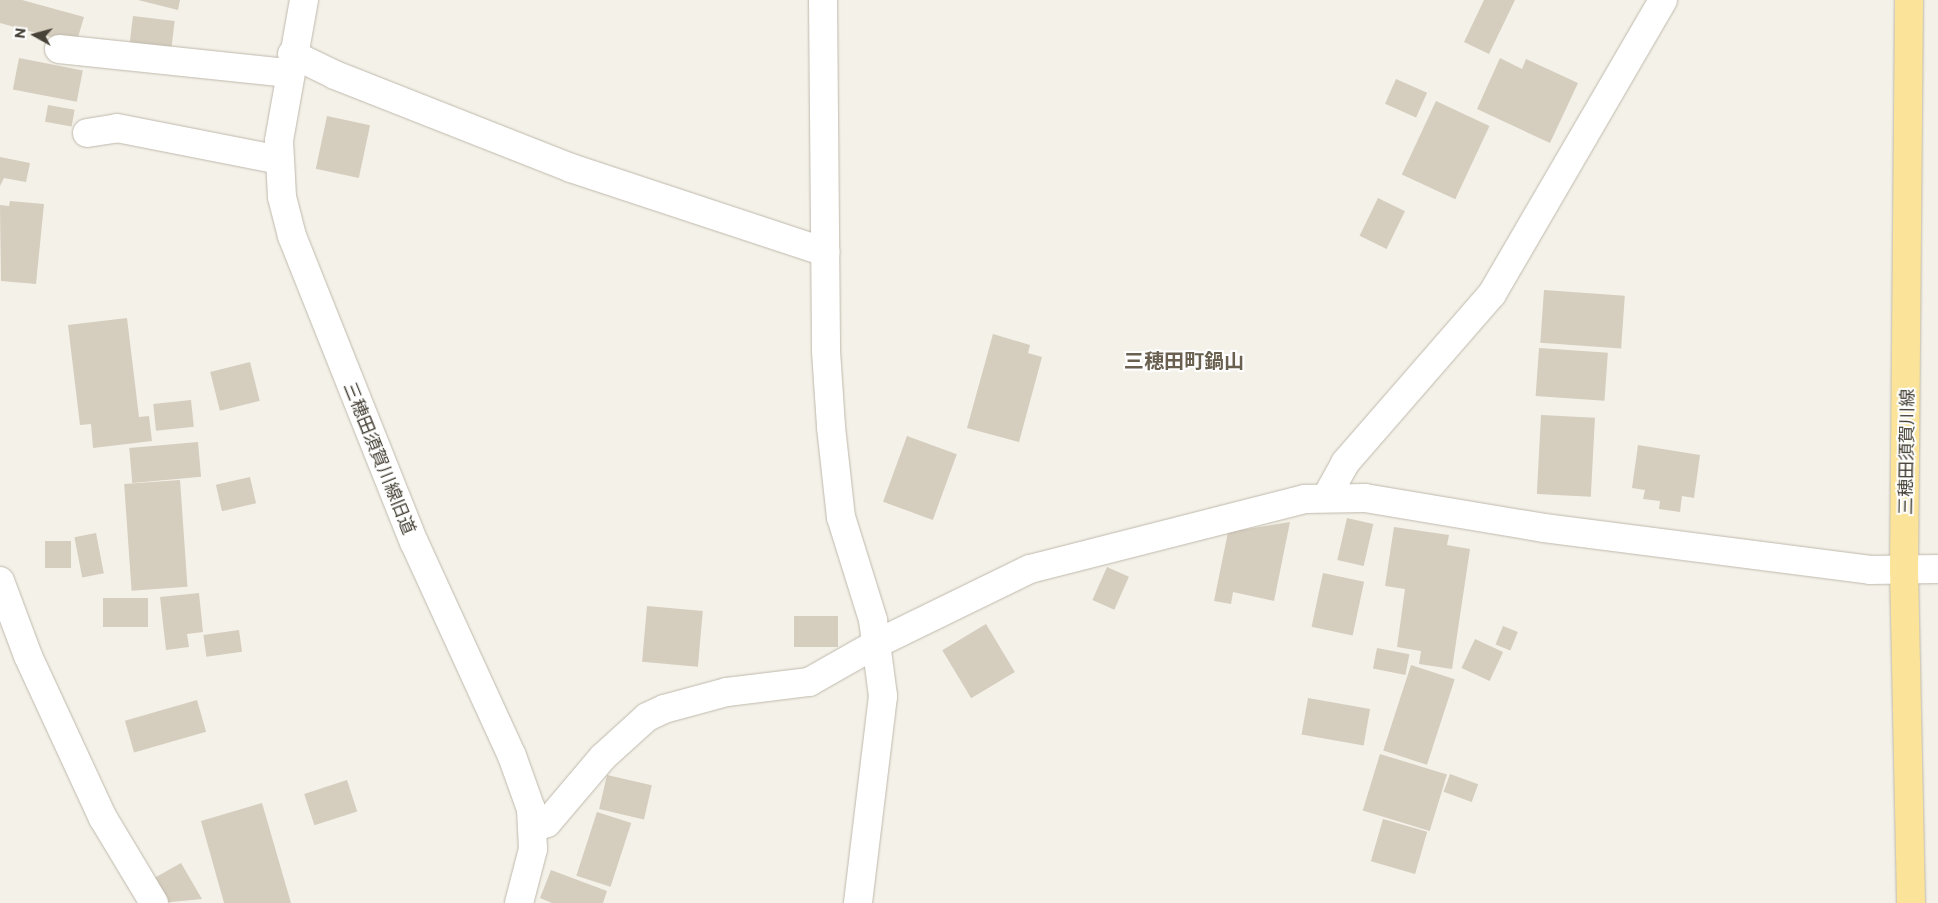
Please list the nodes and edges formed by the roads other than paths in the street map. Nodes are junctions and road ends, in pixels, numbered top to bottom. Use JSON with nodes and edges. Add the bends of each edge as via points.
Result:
{"nodes":[{"id":1,"x":304,"y":0,"type":"edge"},
{"id":2,"x":823,"y":0,"type":"edge"},
{"id":3,"x":1663,"y":0,"type":"edge"},
{"id":4,"x":1909,"y":0,"type":"edge"},
{"id":5,"x":59,"y":49,"type":"dead end"},
{"id":6,"x":290,"y":64,"type":"junction"},
{"id":7,"x":87,"y":133,"type":"dead end"},
{"id":8,"x":280,"y":160,"type":"junction"},
{"id":9,"x":825,"y":252,"type":"junction"},
{"id":10,"x":1327,"y":496,"type":"junction"},
{"id":11,"x":1904,"y":568,"type":"junction"},
{"id":12,"x":1938,"y":568,"type":"edge"},
{"id":13,"x":0,"y":582,"type":"edge"},
{"id":14,"x":876,"y":644,"type":"junction"},
{"id":15,"x":533,"y":828,"type":"junction"},
{"id":16,"x":154,"y":903,"type":"edge"},
{"id":17,"x":519,"y":903,"type":"edge"},
{"id":18,"x":858,"y":903,"type":"edge"},
{"id":19,"x":1911,"y":903,"type":"edge"}],
"edges":[{"from":1,"to":6,"type":"street","name":"三穂田須賀川線旧道"},
{"from":2,"to":9,"type":"street"},
{"from":3,"to":10,"type":"street","via":[[1506,273],[1462,332],[1336,474]]},
{"from":4,"to":11,"type":"main road","name":"三穂田須賀川線"},
{"from":5,"to":6,"type":"street"},
{"from":6,"to":8,"type":"street","name":"三穂田須賀川線旧道"},
{"from":6,"to":9,"type":"street","via":[[335,75],[571,168]]},
{"from":7,"to":8,"type":"street","via":[[117,128]]},
{"from":8,"to":15,"type":"street","name":"三穂田須賀川線旧道","via":[[292,236],[310,286],[414,542],[512,756]]},
{"from":9,"to":14,"type":"street","via":[[826,351],[841,517]]},
{"from":10,"to":11,"type":"street","via":[[1365,498],[1715,551],[1870,570]]},
{"from":10,"to":14,"type":"street","via":[[1030,569]]},
{"from":11,"to":12,"type":"street"},
{"from":11,"to":19,"type":"main road","name":"三穂田須賀川線"},
{"from":13,"to":16,"type":"street","via":[[28,656],[103,818]]},
{"from":14,"to":15,"type":"street","via":[[809,682],[701,697],[647,717],[603,757],[547,823]]},
{"from":14,"to":18,"type":"street","via":[[883,696]]},
{"from":15,"to":17,"type":"street","name":"三穂田須賀川線旧道","via":[[533,849]]}]}
